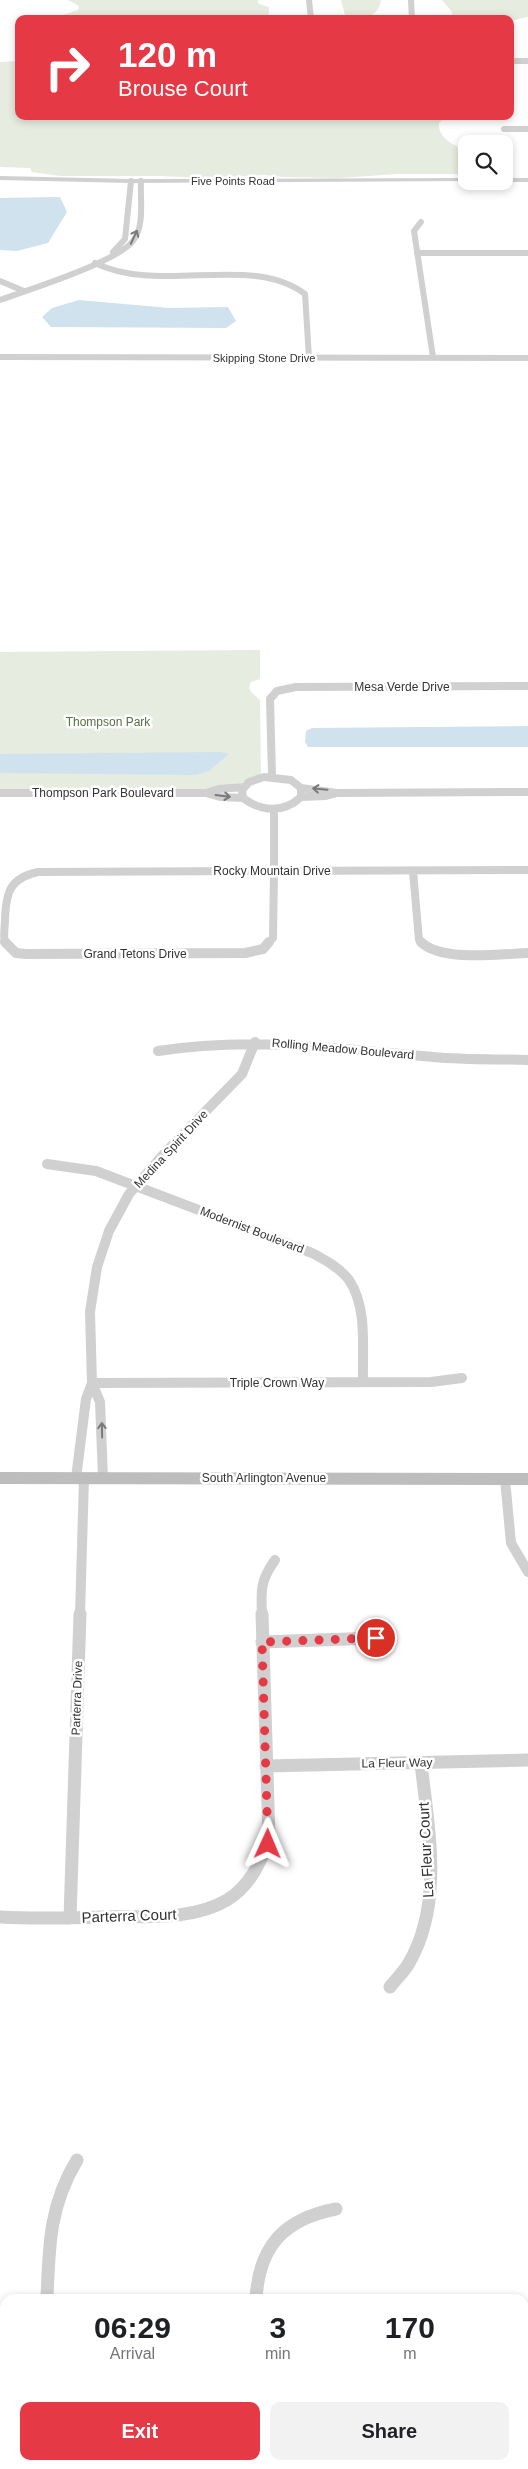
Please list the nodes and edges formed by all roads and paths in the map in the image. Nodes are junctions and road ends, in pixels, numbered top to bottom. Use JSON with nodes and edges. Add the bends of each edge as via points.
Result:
{"nodes":[{"id":1,"x":309,"y":0,"type":"edge"},
{"id":2,"x":411,"y":0,"type":"edge"},
{"id":3,"x":311,"y":15,"type":"edge"},
{"id":4,"x":412,"y":15,"type":"edge"},
{"id":5,"x":525,"y":54,"type":"dead end"},
{"id":6,"x":524,"y":61,"type":"edge"},
{"id":7,"x":504,"y":129,"type":"dead end"},
{"id":8,"x":528,"y":129,"type":"edge"},
{"id":9,"x":0,"y":178,"type":"edge"},
{"id":10,"x":458,"y":180,"type":"edge"},
{"id":11,"x":513,"y":180,"type":"edge"},
{"id":12,"x":528,"y":180,"type":"edge"},
{"id":13,"x":130,"y":181,"type":"junction"},
{"id":14,"x":141,"y":181,"type":"junction"},
{"id":15,"x":129,"y":206,"type":"junction"},
{"id":16,"x":140,"y":206,"type":"junction"},
{"id":17,"x":421,"y":222,"type":"dead end"},
{"id":18,"x":417,"y":253,"type":"junction"},
{"id":19,"x":528,"y":253,"type":"edge"},
{"id":20,"x":95,"y":263,"type":"junction"},
{"id":21,"x":296,"y":280,"type":"dead end"},
{"id":22,"x":0,"y":281,"type":"edge"},
{"id":23,"x":288,"y":283,"type":"junction"},
{"id":24,"x":0,"y":288,"type":"edge"},
{"id":25,"x":24,"y":291,"type":"junction"},
{"id":26,"x":14,"y":295,"type":"junction"},
{"id":27,"x":0,"y":300,"type":"edge"},
{"id":28,"x":0,"y":357,"type":"edge"},
{"id":29,"x":433,"y":357,"type":"junction"},
{"id":30,"x":309,"y":358,"type":"junction"},
{"id":31,"x":528,"y":358,"type":"edge"},
{"id":32,"x":528,"y":686,"type":"edge"},
{"id":33,"x":272,"y":776,"type":"junction"},
{"id":34,"x":244,"y":787,"type":"junction"},
{"id":35,"x":301,"y":788,"type":"junction"},
{"id":36,"x":528,"y":792,"type":"edge"},
{"id":37,"x":0,"y":793,"type":"edge"},
{"id":38,"x":206,"y":793,"type":"junction"},
{"id":39,"x":337,"y":793,"type":"junction"},
{"id":40,"x":301,"y":797,"type":"junction"},
{"id":41,"x":243,"y":798,"type":"junction"},
{"id":42,"x":274,"y":809,"type":"junction"},
{"id":43,"x":528,"y":870,"type":"edge"},
{"id":44,"x":273,"y":871,"type":"junction"},
{"id":45,"x":413,"y":871,"type":"junction"},
{"id":46,"x":8,"y":949,"type":"joint"},
{"id":47,"x":528,"y":953,"type":"edge"},
{"id":48,"x":255,"y":1042,"type":"junction"},
{"id":49,"x":158,"y":1051,"type":"dead end"},
{"id":50,"x":528,"y":1060,"type":"edge"},
{"id":51,"x":47,"y":1164,"type":"dead end"},
{"id":52,"x":136,"y":1186,"type":"junction"},
{"id":53,"x":462,"y":1378,"type":"dead end"},
{"id":54,"x":363,"y":1382,"type":"junction"},
{"id":55,"x":92,"y":1383,"type":"junction"},
{"id":56,"x":0,"y":1478,"type":"edge"},
{"id":57,"x":80,"y":1478,"type":"junction"},
{"id":58,"x":103,"y":1478,"type":"junction"},
{"id":59,"x":505,"y":1479,"type":"junction"},
{"id":60,"x":528,"y":1479,"type":"edge"},
{"id":61,"x":275,"y":1560,"type":"dead end"},
{"id":62,"x":528,"y":1572,"type":"edge"},
{"id":63,"x":376,"y":1638,"type":"dead end"},
{"id":64,"x":262,"y":1642,"type":"junction"},
{"id":65,"x":528,"y":1760,"type":"edge"},
{"id":66,"x":421,"y":1763,"type":"junction"},
{"id":67,"x":266,"y":1766,"type":"junction"},
{"id":68,"x":0,"y":1917,"type":"edge"},
{"id":69,"x":70,"y":1918,"type":"junction"},
{"id":70,"x":390,"y":1986,"type":"dead end"},
{"id":71,"x":77,"y":2160,"type":"dead end"},
{"id":72,"x":336,"y":2209,"type":"dead end"},
{"id":73,"x":47,"y":2294,"type":"edge"},
{"id":74,"x":256,"y":2294,"type":"edge"}],
"edges":[{"from":1,"to":3,"type":"street"},
{"from":2,"to":4,"type":"street"},
{"from":5,"to":6,"type":"street"},
{"from":7,"to":8,"type":"street"},
{"from":9,"to":13,"type":"street","name":"Five Points Road"},
{"from":10,"to":14,"type":"street","name":"Five Points Road"},
{"from":11,"to":12,"type":"street"},
{"from":13,"to":14,"type":"street","name":"Five Points Road"},
{"from":13,"to":15,"type":"street"},
{"from":14,"to":16,"type":"street"},
{"from":15,"to":16,"type":"street"},
{"from":15,"to":20,"type":"street","via":[[125,239]]},
{"from":20,"to":16,"type":"street","one_way":true,"via":[[114,256],[133,242]]},
{"from":17,"to":18,"type":"street","via":[[414,231]]},
{"from":18,"to":19,"type":"street"},
{"from":18,"to":29,"type":"street"},
{"from":20,"to":23,"type":"street","via":[[118,272],[142,276],[264,277]]},
{"from":20,"to":25,"type":"street"},
{"from":21,"to":23,"type":"street"},
{"from":22,"to":25,"type":"street"},
{"from":23,"to":30,"type":"street","via":[[305,294]]},
{"from":24,"to":26,"type":"street"},
{"from":25,"to":26,"type":"street"},
{"from":26,"to":27,"type":"street"},
{"from":28,"to":30,"type":"street","name":"Skipping Stone Drive"},
{"from":29,"to":30,"type":"street","name":"Skipping Stone Drive"},
{"from":29,"to":31,"type":"street","name":"Skipping Stone Drive"},
{"from":32,"to":33,"type":"street","name":"Mesa Verde Drive","via":[[296,687],[277,691],[270,699]]},
{"from":33,"to":34,"type":"street","name":"Thompson Park Boulevard","via":[[255,779]]},
{"from":33,"to":35,"type":"street","via":[[291,780]]},
{"from":34,"to":38,"type":"street","name":"Thompson Park Boulevard"},
{"from":34,"to":41,"type":"street"},
{"from":39,"to":35,"type":"street","one_way":true},
{"from":35,"to":40,"type":"street"},
{"from":36,"to":39,"type":"street"},
{"from":37,"to":38,"type":"street","name":"Thompson Park Boulevard"},
{"from":38,"to":41,"type":"street","name":"Thompson Park Boulevard","one_way":true},
{"from":39,"to":40,"type":"street"},
{"from":40,"to":42,"type":"street","via":[[292,805]]},
{"from":41,"to":42,"type":"street","name":"Thompson Park Boulevard","via":[[258,807]]},
{"from":42,"to":44,"type":"street"},
{"from":43,"to":45,"type":"street","name":"Rocky Mountain Drive"},
{"from":44,"to":45,"type":"street","name":"Rocky Mountain Drive"},
{"from":44,"to":46,"type":"street","name":"Rocky Mountain Drive","via":[[38,872],[18,878],[9,887],[4,939]]},
{"from":44,"to":46,"type":"street","name":"Grand Tetons Drive","via":[[273,938],[263,949],[240,954],[26,954]]},
{"from":45,"to":47,"type":"street","via":[[419,940],[426,948],[442,953]]},
{"from":48,"to":49,"type":"street","name":"Rolling Meadow Boulevard","via":[[187,1045]]},
{"from":48,"to":50,"type":"street","name":"Rolling Meadow Boulevard","via":[[424,1056]]},
{"from":48,"to":52,"type":"street","name":"Medina Spirit Drive","via":[[242,1074]]},
{"from":51,"to":52,"type":"street","name":"Modernist Boulevard","via":[[96,1171]]},
{"from":52,"to":54,"type":"street","name":"Modernist Boulevard","via":[[333,1264],[349,1280],[359,1301]]},
{"from":52,"to":55,"type":"street","name":"Medina Spirit Drive","via":[[109,1231],[97,1267],[90,1312]]},
{"from":53,"to":54,"type":"street","name":"Triple Crown Way","via":[[431,1382]]},
{"from":54,"to":55,"type":"street","name":"Triple Crown Way"},
{"from":55,"to":57,"type":"street","name":"Medina Spirit Drive","via":[[86,1399]]},
{"from":58,"to":55,"type":"street","name":"Medina Spirit Drive","one_way":true,"via":[[100,1402]]},
{"from":56,"to":57,"type":"main road","name":"South Arlington Avenue"},
{"from":57,"to":58,"type":"main road","name":"South Arlington Avenue"},
{"from":57,"to":69,"type":"street","name":"Parterra Drive"},
{"from":58,"to":59,"type":"main road","name":"South Arlington Avenue"},
{"from":59,"to":60,"type":"main road","name":"South Arlington Avenue"},
{"from":59,"to":62,"type":"street","via":[[511,1543]]},
{"from":61,"to":64,"type":"street","name":"Parterra Court","via":[[260,1587]]},
{"from":63,"to":64,"type":"street"},
{"from":64,"to":67,"type":"street","name":"Parterra Court"},
{"from":65,"to":66,"type":"street","name":"La Fleur Way"},
{"from":66,"to":67,"type":"street","name":"La Fleur Way"},
{"from":66,"to":70,"type":"street","name":"La Fleur Court","via":[[431,1898],[418,1947]]},
{"from":67,"to":69,"type":"street","name":"Parterra Court","via":[[268,1847],[261,1867],[230,1898],[189,1914]]},
{"from":68,"to":69,"type":"street","name":"Parterra Court"},
{"from":71,"to":73,"type":"street","via":[[59,2191],[50,2223]]},
{"from":72,"to":74,"type":"street","via":[[305,2217],[275,2239],[260,2264]]}]}
